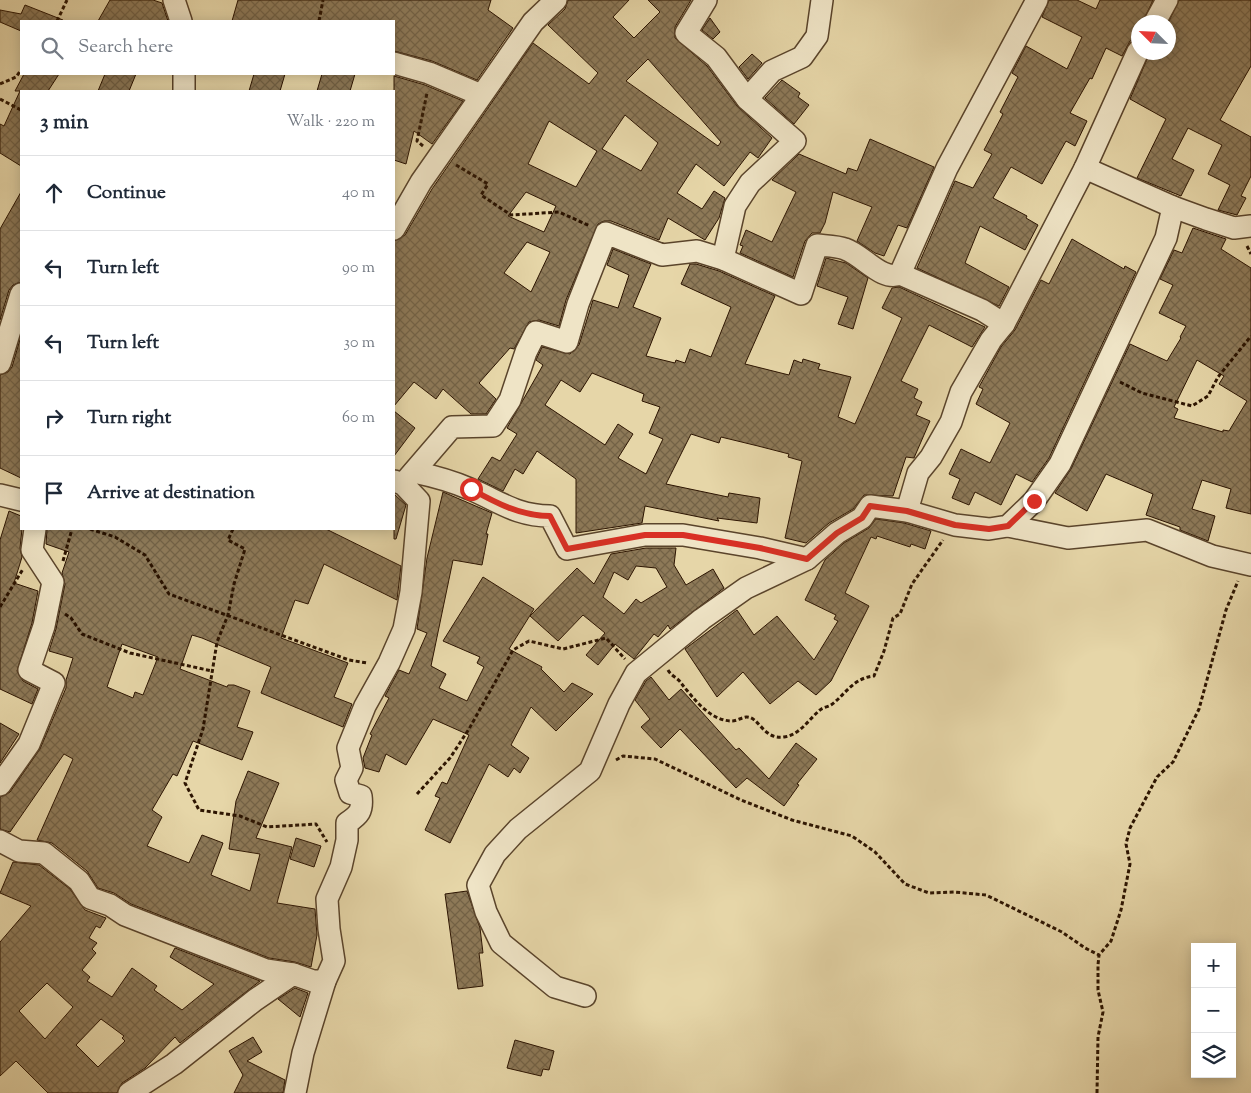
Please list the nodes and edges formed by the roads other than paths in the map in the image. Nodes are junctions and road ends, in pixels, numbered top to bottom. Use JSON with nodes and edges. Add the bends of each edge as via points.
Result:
{"nodes":[{"id":1,"x":174,"y":0,"type":"edge"},
{"id":2,"x":556,"y":0,"type":"edge"},
{"id":3,"x":706,"y":0,"type":"edge"},
{"id":4,"x":822,"y":0,"type":"edge"},
{"id":5,"x":1037,"y":0,"type":"edge"},
{"id":6,"x":1167,"y":0,"type":"edge"},
{"id":7,"x":1159,"y":15,"type":"edge"},
{"id":8,"x":181,"y":20,"type":"edge"},
{"id":9,"x":1134,"y":60,"type":"edge"},
{"id":10,"x":395,"y":63,"type":"edge"},
{"id":11,"x":184,"y":75,"type":"edge"},
{"id":12,"x":184,"y":90,"type":"edge"},
{"id":13,"x":481,"y":95,"type":"junction"},
{"id":14,"x":747,"y":99,"type":"junction"},
{"id":15,"x":1085,"y":168,"type":"junction"},
{"id":16,"x":1173,"y":207,"type":"junction"},
{"id":17,"x":1251,"y":226,"type":"edge"},
{"id":18,"x":395,"y":227,"type":"edge"},
{"id":19,"x":723,"y":259,"type":"junction"},
{"id":20,"x":900,"y":274,"type":"junction"},
{"id":21,"x":20,"y":297,"type":"edge"},
{"id":22,"x":1004,"y":324,"type":"junction"},
{"id":23,"x":0,"y":363,"type":"edge"},
{"id":24,"x":403,"y":479,"type":"edge"},
{"id":25,"x":0,"y":495,"type":"edge"},
{"id":26,"x":20,"y":500,"type":"edge"},
{"id":27,"x":907,"y":511,"type":"junction"},
{"id":28,"x":1008,"y":526,"type":"junction"},
{"id":29,"x":35,"y":530,"type":"edge"},
{"id":30,"x":807,"y":559,"type":"junction"},
{"id":31,"x":1248,"y":565,"type":"edge"},
{"id":32,"x":0,"y":785,"type":"edge"},
{"id":33,"x":0,"y":841,"type":"edge"},
{"id":34,"x":293,"y":974,"type":"junction"},
{"id":35,"x":325,"y":981,"type":"junction"},
{"id":36,"x":586,"y":996,"type":"dead end"},
{"id":37,"x":129,"y":1093,"type":"edge"},
{"id":38,"x":295,"y":1093,"type":"edge"}],
"edges":[{"from":1,"to":8,"type":"street"},
{"from":2,"to":13,"type":"street","via":[[533,22]]},
{"from":3,"to":14,"type":"street","via":[[686,32],[716,57]]},
{"from":4,"to":14,"type":"street","via":[[817,36],[802,57],[772,71]]},
{"from":5,"to":20,"type":"street","via":[[947,168]]},
{"from":6,"to":7,"type":"street"},
{"from":9,"to":15,"type":"street"},
{"from":10,"to":13,"type":"street","via":[[430,73]]},
{"from":11,"to":12,"type":"street"},
{"from":13,"to":18,"type":"street","via":[[439,155]]},
{"from":14,"to":19,"type":"street","via":[[795,141],[750,183],[735,206]]},
{"from":15,"to":16,"type":"street"},
{"from":15,"to":22,"type":"street"},
{"from":16,"to":17,"type":"street","via":[[1234,228]]},
{"from":16,"to":28,"type":"street","via":[[1166,238],[1060,464],[1034,501]]},
{"from":19,"to":20,"type":"street","via":[[801,294],[817,245],[844,248],[887,276]]},
{"from":19,"to":24,"type":"street","via":[[697,252],[662,255],[606,233],[567,342],[536,332],[510,400],[493,426],[452,427]]},
{"from":20,"to":22,"type":"street","via":[[982,310]]},
{"from":21,"to":23,"type":"street"},
{"from":22,"to":27,"type":"street","via":[[991,340],[962,392],[952,422],[918,473]]},
{"from":24,"to":30,"type":"street","via":[[442,478],[501,505],[535,516],[550,516],[567,549],[645,535],[683,535]]},
{"from":24,"to":35,"type":"street","via":[[419,501],[408,611],[404,630],[365,706],[348,748],[352,768],[346,780],[350,793],[361,796],[362,807],[359,815],[347,823],[341,867],[327,899],[334,961]]},
{"from":25,"to":26,"type":"street"},
{"from":27,"to":28,"type":"street","via":[[951,524],[989,529]]},
{"from":27,"to":30,"type":"street","via":[[870,506],[862,518],[837,533]]},
{"from":28,"to":31,"type":"street","via":[[1068,538],[1147,530],[1212,556]]},
{"from":29,"to":32,"type":"street","via":[[32,550],[53,582],[29,670],[54,683],[29,744]]},
{"from":30,"to":36,"type":"street","via":[[746,588],[636,673],[590,771],[518,829],[495,854],[478,885],[486,912],[501,943],[554,987]]},
{"from":33,"to":34,"type":"street","via":[[19,851],[44,853],[79,880],[90,898],[125,915],[266,970]]},
{"from":34,"to":35,"type":"street","via":[[313,981]]},
{"from":34,"to":37,"type":"street","via":[[174,1064]]},
{"from":35,"to":38,"type":"street","via":[[303,1053]]}]}
